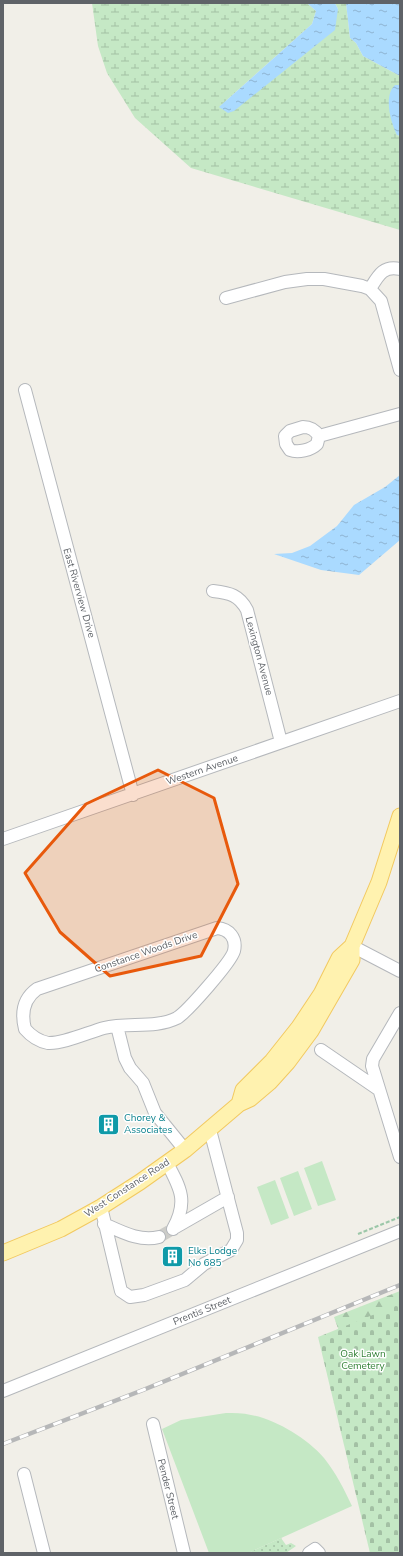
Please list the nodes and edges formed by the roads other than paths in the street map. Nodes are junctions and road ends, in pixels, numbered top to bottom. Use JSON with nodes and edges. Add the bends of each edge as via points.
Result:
{"nodes":[{"id":1,"x":400,"y":269,"type":"edge"},
{"id":2,"x":370,"y":289,"type":"junction"},
{"id":3,"x":226,"y":298,"type":"dead end"},
{"id":4,"x":400,"y":370,"type":"edge"},
{"id":5,"x":25,"y":390,"type":"dead end"},
{"id":6,"x":400,"y":414,"type":"edge"},
{"id":7,"x":319,"y":436,"type":"dead end"},
{"id":8,"x":213,"y":591,"type":"dead end"},
{"id":9,"x":400,"y":701,"type":"edge"},
{"id":10,"x":281,"y":742,"type":"junction"},
{"id":11,"x":133,"y":795,"type":"junction"},
{"id":12,"x":400,"y":816,"type":"edge"},
{"id":13,"x":3,"y":839,"type":"edge"},
{"id":14,"x":352,"y":946,"type":"junction"},
{"id":15,"x":400,"y":971,"type":"edge"},
{"id":16,"x":400,"y":1013,"type":"edge"},
{"id":17,"x":117,"y":1026,"type":"junction"},
{"id":18,"x":320,"y":1050,"type":"dead end"},
{"id":19,"x":378,"y":1089,"type":"junction"},
{"id":20,"x":210,"y":1130,"type":"junction"},
{"id":21,"x":398,"y":1140,"type":"edge"},
{"id":22,"x":185,"y":1150,"type":"junction"},
{"id":23,"x":400,"y":1157,"type":"edge"},
{"id":24,"x":167,"y":1163,"type":"junction"},
{"id":25,"x":228,"y":1197,"type":"junction"},
{"id":26,"x":101,"y":1207,"type":"junction"},
{"id":27,"x":104,"y":1224,"type":"junction"},
{"id":28,"x":400,"y":1231,"type":"edge"},
{"id":29,"x":159,"y":1237,"type":"tunnel mouth"},
{"id":30,"x":3,"y":1253,"type":"edge"},
{"id":31,"x":3,"y":1391,"type":"edge"},
{"id":32,"x":153,"y":1424,"type":"dead end"},
{"id":33,"x":24,"y":1474,"type":"dead end"},
{"id":34,"x":44,"y":1553,"type":"edge"},
{"id":35,"x":184,"y":1553,"type":"edge"},
{"id":36,"x":310,"y":1553,"type":"edge"},
{"id":37,"x":319,"y":1553,"type":"edge"}],
"edges":[{"from":1,"to":2,"type":"street","via":[[384,270]]},
{"from":2,"to":3,"type":"street","via":[[324,279],[306,279]]},
{"from":2,"to":4,"type":"street","via":[[381,301]]},
{"from":5,"to":11,"type":"street","name":"East Riverview Drive"},
{"from":6,"to":7,"type":"street"},
{"from":8,"to":10,"type":"street","name":"Lexington Avenue","via":[[237,596],[247,610]]},
{"from":9,"to":10,"type":"street","name":"Western Avenue"},
{"from":10,"to":11,"type":"street","name":"Western Avenue"},
{"from":11,"to":13,"type":"street","name":"Western Avenue"},
{"from":12,"to":14,"type":"main road","name":"West Constance Road","via":[[379,882]]},
{"from":14,"to":15,"type":"street"},
{"from":14,"to":20,"type":"main road","name":"West Constance Road","via":[[352,960],[311,1031],[288,1062],[270,1082],[250,1099],[239,1104]]},
{"from":16,"to":19,"type":"street","via":[[373,1059],[372,1066]]},
{"from":17,"to":17,"type":"street","name":"Constance Woods Drive","via":[[49,1043],[38,1040],[25,1029],[25,1000],[37,989],[217,928],[224,928],[229,932],[235,944],[232,954],[185,1012],[168,1022]]},
{"from":17,"to":22,"type":"street","via":[[130,1068],[143,1083],[155,1113]]},
{"from":18,"to":19,"type":"street"},
{"from":19,"to":21,"type":"street"},
{"from":20,"to":22,"type":"main road","name":"West Constance Road"},
{"from":20,"to":25,"type":"street"},
{"from":21,"to":23,"type":"street"},
{"from":22,"to":24,"type":"main road","name":"West Constance Road"},
{"from":24,"to":25,"type":"street","via":[[178,1182],[182,1198],[180,1216],[172,1229]]},
{"from":24,"to":26,"type":"main road","name":"West Constance Road"},
{"from":25,"to":27,"type":"street","via":[[237,1233],[237,1240],[231,1250],[204,1264],[185,1280],[137,1297],[130,1297],[120,1291]]},
{"from":26,"to":27,"type":"street"},
{"from":26,"to":30,"type":"main road","name":"West Constance Road","via":[[61,1229]]},
{"from":27,"to":29,"type":"street","via":[[131,1235],[151,1239]]},
{"from":28,"to":31,"type":"street","name":"Prentis Street"},
{"from":32,"to":35,"type":"street","name":"Pender Street"},
{"from":33,"to":34,"type":"street"},
{"from":36,"to":37,"type":"street","via":[[315,1549]]}]}
